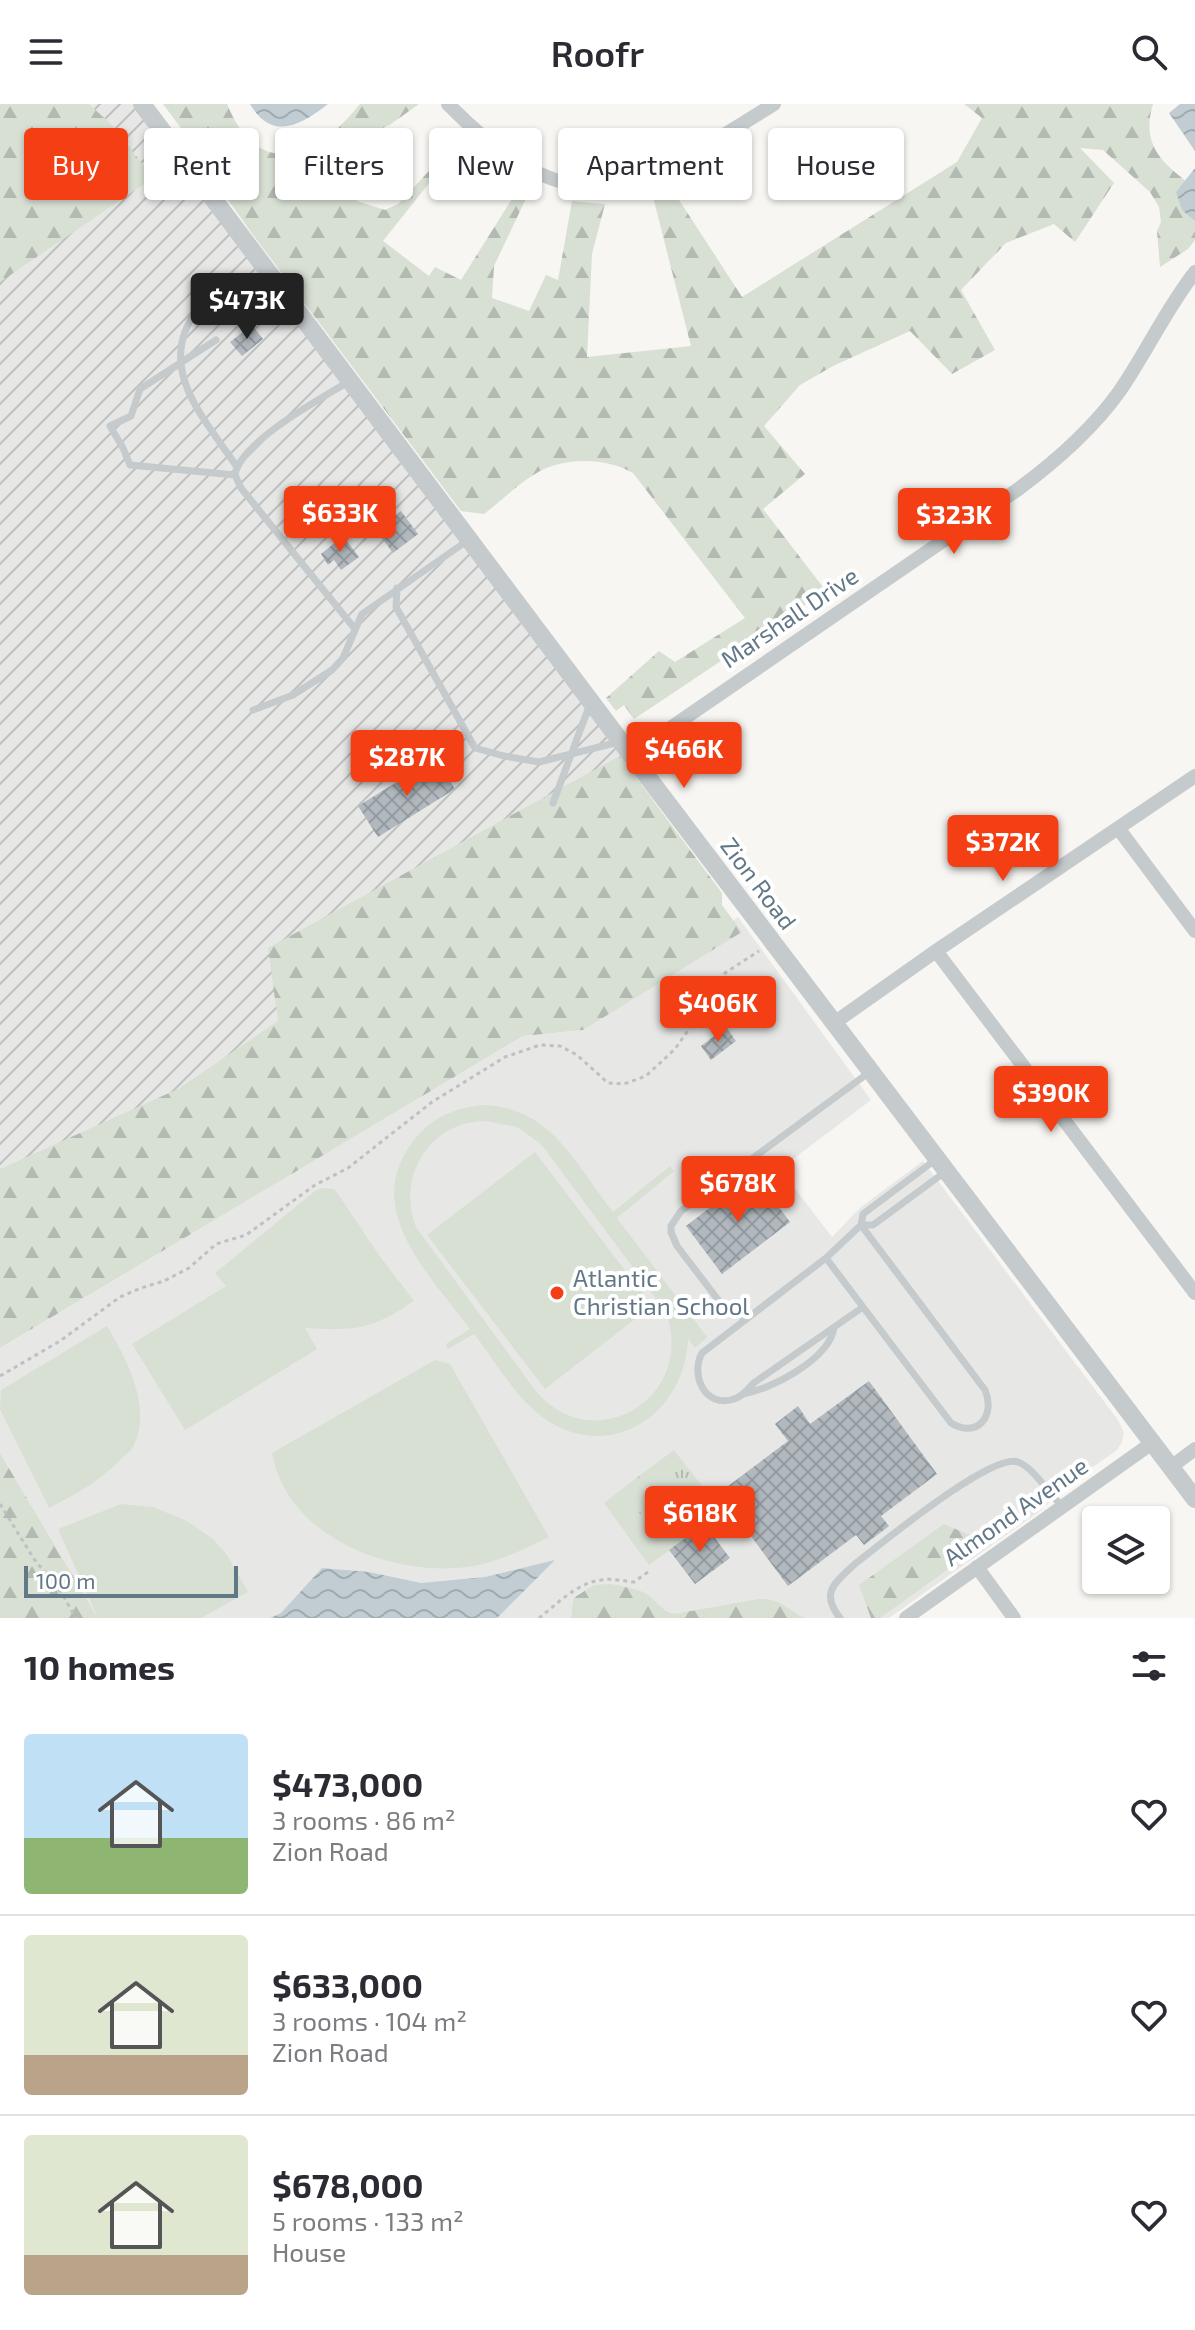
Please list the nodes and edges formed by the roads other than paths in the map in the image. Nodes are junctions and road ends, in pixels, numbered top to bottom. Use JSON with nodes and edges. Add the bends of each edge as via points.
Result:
{"nodes":[{"id":1,"x":142,"y":104,"type":"edge"},
{"id":2,"x":448,"y":104,"type":"edge"},
{"id":3,"x":774,"y":104,"type":"edge"},
{"id":4,"x":1195,"y":272,"type":"edge"},
{"id":5,"x":269,"y":274,"type":"junction"},
{"id":6,"x":216,"y":340,"type":"dead end"},
{"id":7,"x":180,"y":364,"type":"junction"},
{"id":8,"x":350,"y":381,"type":"junction"},
{"id":9,"x":236,"y":471,"type":"junction"},
{"id":10,"x":469,"y":540,"type":"junction"},
{"id":11,"x":397,"y":588,"type":"junction"},
{"id":12,"x":355,"y":629,"type":"junction"},
{"id":13,"x":591,"y":702,"type":"junction"},
{"id":14,"x":253,"y":710,"type":"dead end"},
{"id":15,"x":626,"y":748,"type":"junction"},
{"id":16,"x":571,"y":755,"type":"junction"},
{"id":17,"x":1195,"y":776,"type":"edge"},
{"id":18,"x":553,"y":803,"type":"dead end"},
{"id":19,"x":1118,"y":828,"type":"junction"},
{"id":20,"x":1195,"y":931,"type":"edge"},
{"id":21,"x":936,"y":951,"type":"junction"},
{"id":22,"x":834,"y":1023,"type":"junction"},
{"id":23,"x":871,"y":1071,"type":"junction"},
{"id":24,"x":941,"y":1164,"type":"junction"},
{"id":25,"x":861,"y":1225,"type":"junction"},
{"id":26,"x":826,"y":1258,"type":"junction"},
{"id":27,"x":1195,"y":1293,"type":"edge"},
{"id":28,"x":863,"y":1307,"type":"junction"},
{"id":29,"x":746,"y":1319,"type":"junction"},
{"id":30,"x":834,"y":1328,"type":"junction"},
{"id":31,"x":743,"y":1394,"type":"junction"},
{"id":32,"x":1152,"y":1443,"type":"junction"},
{"id":33,"x":1195,"y":1449,"type":"edge"},
{"id":34,"x":1171,"y":1467,"type":"junction"},
{"id":35,"x":1193,"y":1492,"type":"edge"},
{"id":36,"x":1063,"y":1507,"type":"junction"},
{"id":37,"x":977,"y":1567,"type":"junction"},
{"id":38,"x":840,"y":1618,"type":"edge"},
{"id":39,"x":906,"y":1618,"type":"edge"},
{"id":40,"x":1014,"y":1618,"type":"edge"}],
"edges":[{"from":1,"to":5,"type":"street","name":"Zion Road"},
{"from":2,"to":3,"type":"street","via":[[524,166],[557,182],[593,187],[649,178]]},
{"from":4,"to":15,"type":"street","name":"Marshall Drive","via":[[1120,390],[1067,450],[1017,490]]},
{"from":5,"to":7,"type":"lane","via":[[251,289],[225,287],[205,300],[188,323]]},
{"from":5,"to":8,"type":"street","name":"Zion Road"},
{"from":6,"to":7,"type":"lane"},
{"from":7,"to":9,"type":"lane","via":[[192,399]]},
{"from":7,"to":9,"type":"lane","via":[[140,389],[131,416],[110,426],[130,465]]},
{"from":8,"to":9,"type":"lane","via":[[263,438]]},
{"from":8,"to":10,"type":"street","name":"Zion Road"},
{"from":9,"to":12,"type":"lane","via":[[241,488]]},
{"from":10,"to":11,"type":"lane"},
{"from":10,"to":13,"type":"street","name":"Zion Road"},
{"from":11,"to":12,"type":"lane","via":[[362,614]]},
{"from":11,"to":16,"type":"lane","via":[[396,607],[475,748],[539,762]]},
{"from":12,"to":14,"type":"lane","via":[[332,670],[293,695]]},
{"from":13,"to":15,"type":"street","name":"Zion Road"},
{"from":13,"to":16,"type":"lane"},
{"from":15,"to":16,"type":"lane"},
{"from":15,"to":22,"type":"street","name":"Zion Road"},
{"from":16,"to":18,"type":"lane"},
{"from":17,"to":19,"type":"street"},
{"from":19,"to":20,"type":"street"},
{"from":19,"to":21,"type":"street"},
{"from":21,"to":22,"type":"street"},
{"from":21,"to":27,"type":"street"},
{"from":22,"to":23,"type":"street","name":"Zion Road"},
{"from":23,"to":24,"type":"street","name":"Zion Road"},
{"from":23,"to":29,"type":"lane","via":[[672,1222],[673,1239],[713,1293],[727,1310]]},
{"from":24,"to":25,"type":"lane","via":[[873,1225]]},
{"from":24,"to":25,"type":"lane","via":[[863,1214]]},
{"from":24,"to":32,"type":"street","name":"Zion Road"},
{"from":25,"to":26,"type":"lane"},
{"from":25,"to":28,"type":"lane","via":[[985,1390],[989,1406],[982,1422],[970,1428],[951,1423]]},
{"from":26,"to":28,"type":"lane"},
{"from":26,"to":29,"type":"lane"},
{"from":28,"to":30,"type":"lane"},
{"from":29,"to":31,"type":"lane","via":[[704,1351],[697,1367],[698,1379],[710,1395],[727,1400]]},
{"from":30,"to":31,"type":"lane"},
{"from":30,"to":31,"type":"lane","via":[[827,1346],[792,1374]]},
{"from":32,"to":34,"type":"street","name":"Zion Road"},
{"from":32,"to":36,"type":"street","name":"Almond Avenue"},
{"from":33,"to":34,"type":"street"},
{"from":34,"to":35,"type":"street","name":"Zion Road"},
{"from":36,"to":37,"type":"street","name":"Almond Avenue"},
{"from":36,"to":38,"type":"lane","via":[[1022,1464],[999,1463],[964,1483],[841,1577],[829,1600]]},
{"from":37,"to":39,"type":"street","name":"Almond Avenue"},
{"from":37,"to":40,"type":"street"}]}
